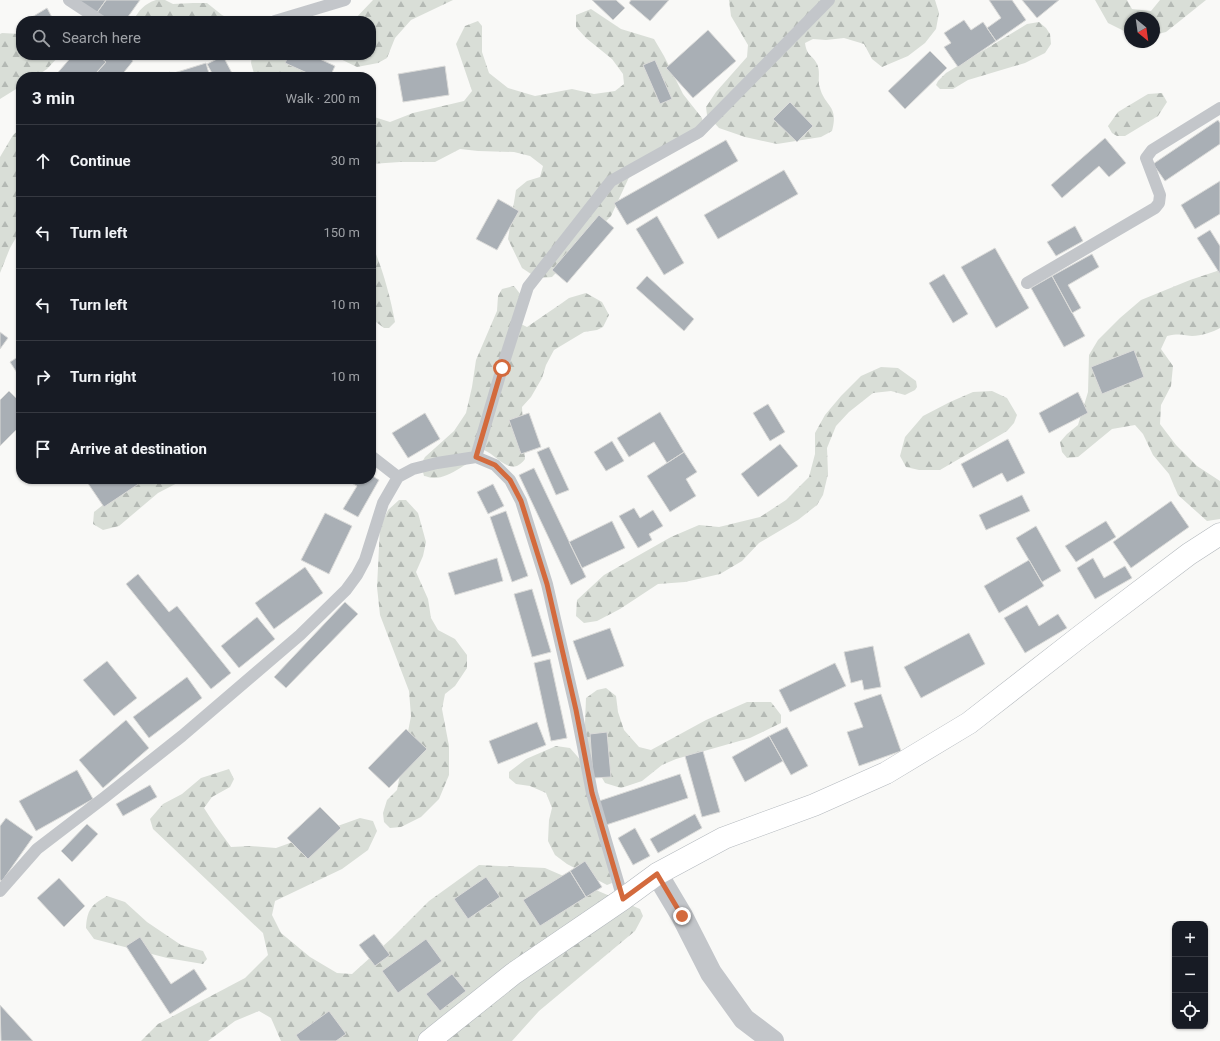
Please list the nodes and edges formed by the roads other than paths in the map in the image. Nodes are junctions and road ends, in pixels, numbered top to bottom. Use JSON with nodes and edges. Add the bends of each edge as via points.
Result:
{"nodes":[{"id":1,"x":69,"y":0,"type":"edge"},
{"id":2,"x":345,"y":0,"type":"edge"},
{"id":3,"x":829,"y":0,"type":"edge"},
{"id":4,"x":93,"y":16,"type":"edge"},
{"id":5,"x":292,"y":16,"type":"edge"},
{"id":6,"x":1220,"y":108,"type":"edge"},
{"id":7,"x":1027,"y":283,"type":"dead end"},
{"id":8,"x":476,"y":457,"type":"junction"},
{"id":9,"x":376,"y":460,"type":"edge"},
{"id":10,"x":398,"y":477,"type":"junction"},
{"id":11,"x":1220,"y":534,"type":"edge"},
{"id":12,"x":657,"y":874,"type":"junction"},
{"id":13,"x":0,"y":891,"type":"edge"},
{"id":14,"x":623,"y":899,"type":"junction"},
{"id":15,"x":429,"y":1041,"type":"edge"},
{"id":16,"x":773,"y":1041,"type":"edge"}],
"edges":[{"from":1,"to":4,"type":"lane"},
{"from":2,"to":5,"type":"lane"},
{"from":3,"to":8,"type":"lane","via":[[699,132],[611,181],[528,287]]},
{"from":6,"to":7,"type":"lane","via":[[1152,150],[1146,158],[1160,195],[1155,208]]},
{"from":8,"to":10,"type":"lane","via":[[413,469]]},
{"from":8,"to":14,"type":"lane","via":[[495,465],[510,480],[521,501],[547,584],[592,793]]},
{"from":9,"to":10,"type":"lane"},
{"from":10,"to":13,"type":"lane","via":[[383,503],[364,560],[346,590],[300,635],[182,736],[37,849]]},
{"from":11,"to":12,"type":"main road","via":[[1182,559],[969,722],[893,769],[814,805],[724,838]]},
{"from":12,"to":14,"type":"main road"},
{"from":12,"to":16,"type":"street","via":[[715,979],[744,1019]]},
{"from":14,"to":15,"type":"main road","via":[[513,974]]}]}
